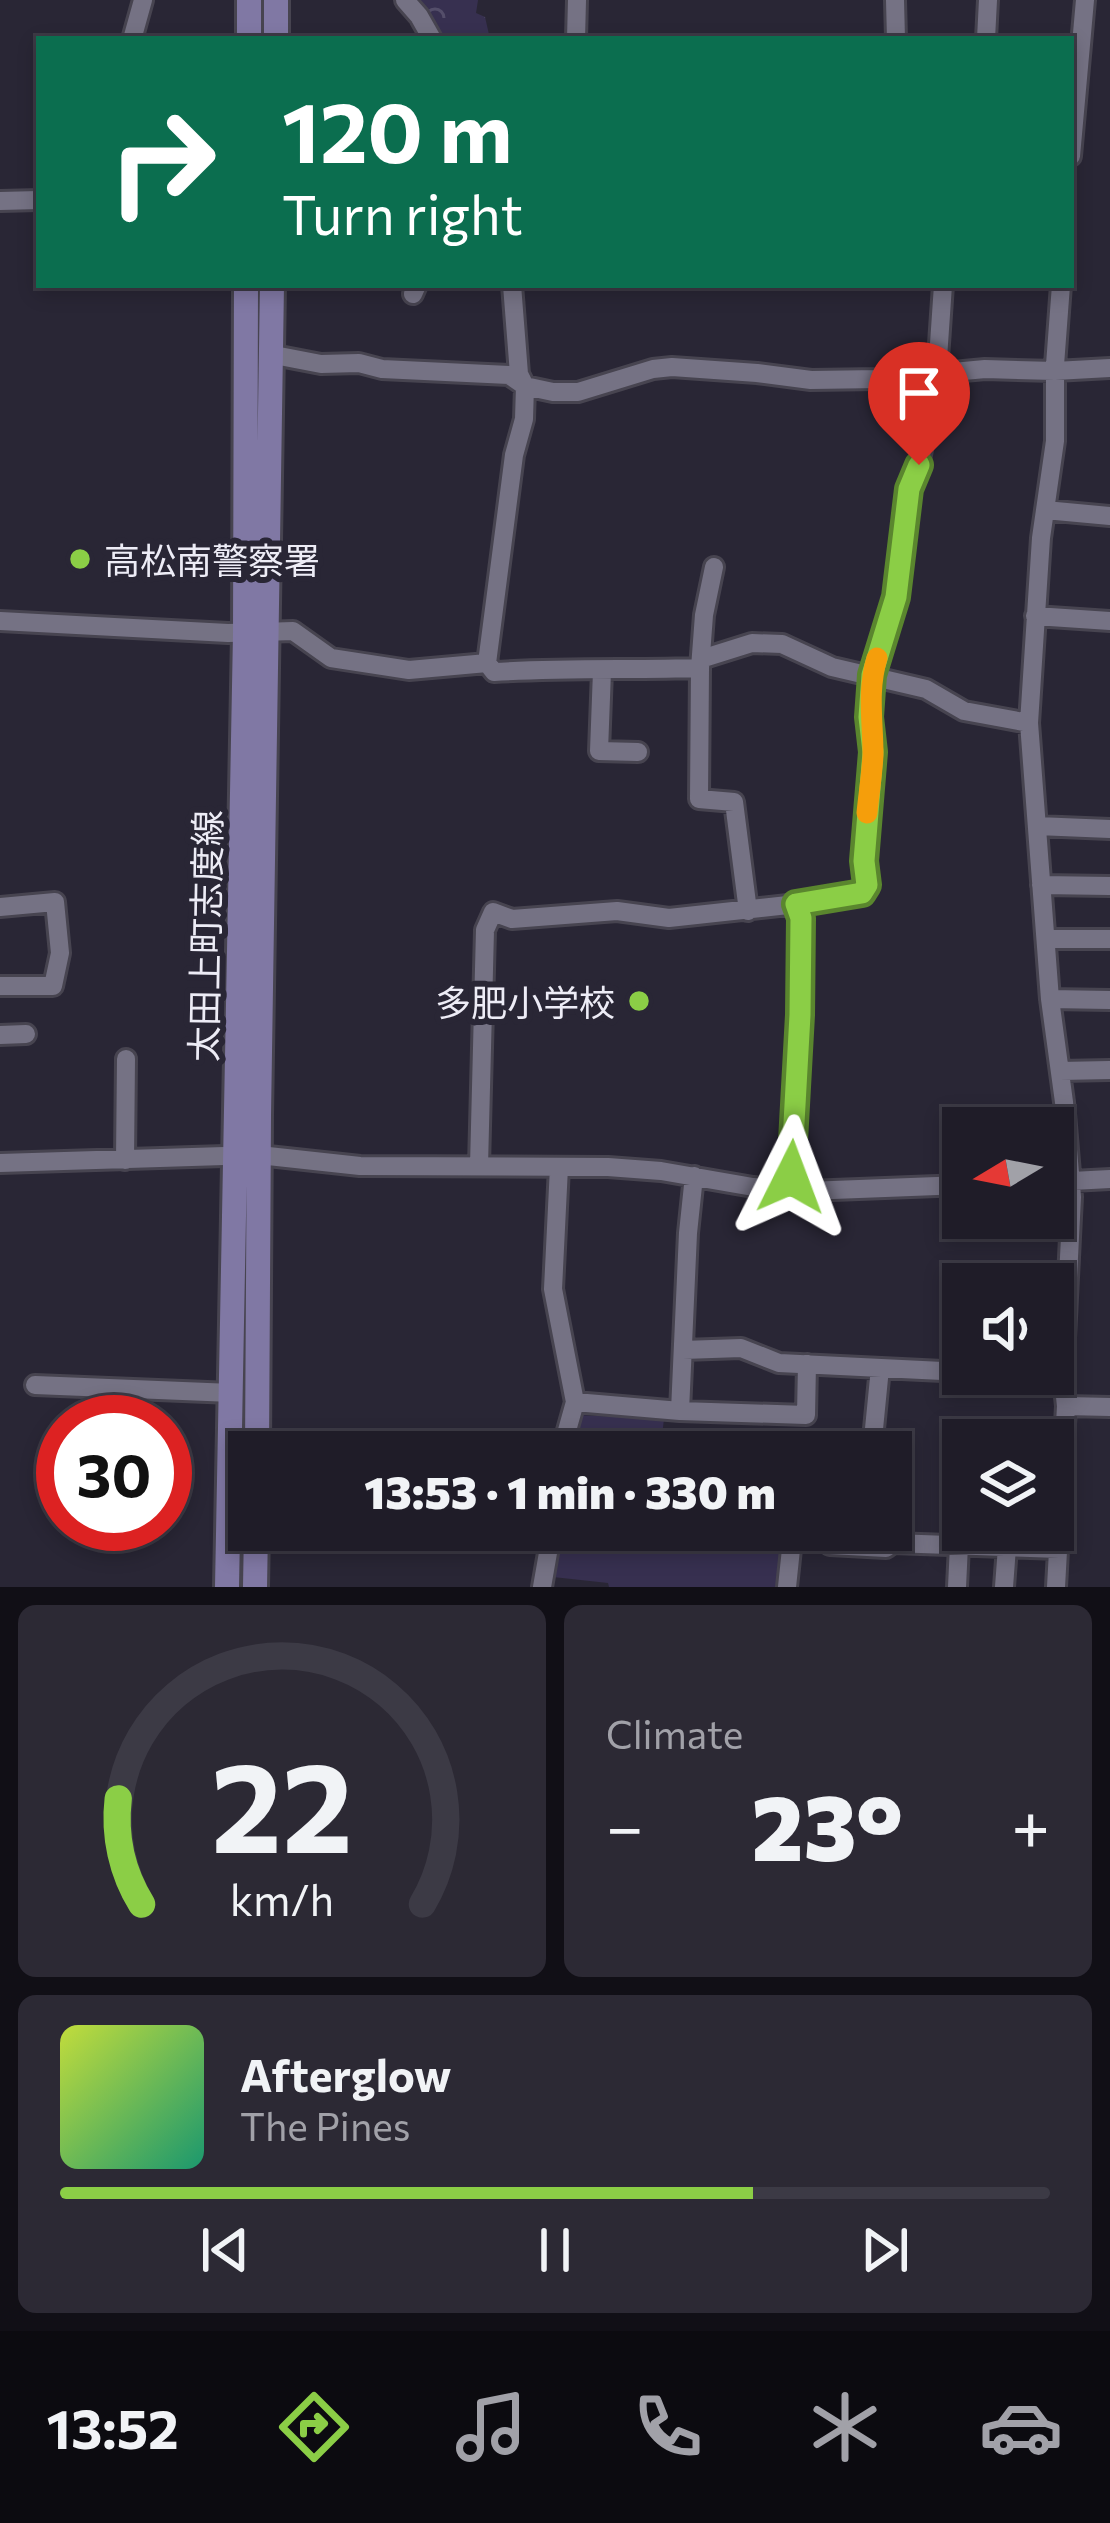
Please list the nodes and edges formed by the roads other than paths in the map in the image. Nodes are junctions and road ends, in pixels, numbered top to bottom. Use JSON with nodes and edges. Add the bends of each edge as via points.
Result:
{"nodes":[{"id":1,"x":143,"y":0,"type":"edge"},
{"id":2,"x":250,"y":0,"type":"edge"},
{"id":3,"x":276,"y":0,"type":"edge"},
{"id":4,"x":405,"y":0,"type":"edge"},
{"id":5,"x":577,"y":0,"type":"edge"},
{"id":6,"x":895,"y":0,"type":"edge"},
{"id":7,"x":988,"y":0,"type":"edge"},
{"id":8,"x":1085,"y":0,"type":"edge"},
{"id":9,"x":133,"y":36,"type":"dead end"},
{"id":10,"x":249,"y":36,"type":"edge"},
{"id":11,"x":276,"y":36,"type":"edge"},
{"id":12,"x":431,"y":36,"type":"edge"},
{"id":13,"x":576,"y":36,"type":"edge"},
{"id":14,"x":896,"y":36,"type":"edge"},
{"id":15,"x":986,"y":36,"type":"edge"},
{"id":16,"x":1074,"y":123,"type":"edge"},
{"id":17,"x":36,"y":200,"type":"edge"},
{"id":18,"x":0,"y":201,"type":"edge"},
{"id":19,"x":247,"y":288,"type":"edge"},
{"id":20,"x":272,"y":288,"type":"edge"},
{"id":21,"x":512,"y":288,"type":"edge"},
{"id":22,"x":943,"y":288,"type":"edge"},
{"id":23,"x":1061,"y":288,"type":"edge"},
{"id":24,"x":1110,"y":368,"type":"edge"},
{"id":25,"x":261,"y":370,"type":"junction"},
{"id":26,"x":1055,"y":371,"type":"junction"},
{"id":27,"x":938,"y":374,"type":"junction"},
{"id":28,"x":524,"y":386,"type":"junction"},
{"id":29,"x":1045,"y":510,"type":"junction"},
{"id":30,"x":1110,"y":516,"type":"edge"},
{"id":31,"x":714,"y":567,"type":"dead end"},
{"id":32,"x":1035,"y":616,"type":"junction"},
{"id":33,"x":0,"y":621,"type":"edge"},
{"id":34,"x":1110,"y":621,"type":"edge"},
{"id":35,"x":255,"y":634,"type":"junction"},
{"id":36,"x":487,"y":663,"type":"junction"},
{"id":37,"x":700,"y":664,"type":"junction"},
{"id":38,"x":602,"y":671,"type":"junction"},
{"id":39,"x":872,"y":675,"type":"junction"},
{"id":40,"x":1030,"y":723,"type":"junction"},
{"id":41,"x":638,"y":752,"type":"dead end"},
{"id":42,"x":1037,"y":826,"type":"junction"},
{"id":43,"x":1110,"y":829,"type":"edge"},
{"id":44,"x":1041,"y":886,"type":"junction"},
{"id":45,"x":1110,"y":886,"type":"edge"},
{"id":46,"x":796,"y":904,"type":"junction"},
{"id":47,"x":0,"y":907,"type":"edge"},
{"id":48,"x":748,"y":911,"type":"junction"},
{"id":49,"x":1110,"y":939,"type":"edge"},
{"id":50,"x":1046,"y":940,"type":"junction"},
{"id":51,"x":0,"y":986,"type":"edge"},
{"id":52,"x":1050,"y":999,"type":"junction"},
{"id":53,"x":1110,"y":1000,"type":"edge"},
{"id":54,"x":26,"y":1034,"type":"dead end"},
{"id":55,"x":0,"y":1035,"type":"edge"},
{"id":56,"x":126,"y":1059,"type":"dead end"},
{"id":57,"x":1110,"y":1070,"type":"edge"},
{"id":58,"x":1060,"y":1071,"type":"junction"},
{"id":59,"x":1061,"y":1107,"type":"edge"},
{"id":60,"x":247,"y":1155,"type":"junction"},
{"id":61,"x":125,"y":1160,"type":"junction"},
{"id":62,"x":0,"y":1163,"type":"edge"},
{"id":63,"x":479,"y":1166,"type":"junction"},
{"id":64,"x":559,"y":1167,"type":"junction"},
{"id":65,"x":694,"y":1176,"type":"junction"},
{"id":66,"x":1110,"y":1179,"type":"edge"},
{"id":67,"x":1074,"y":1181,"type":"edge"},
{"id":68,"x":942,"y":1186,"type":"edge"},
{"id":69,"x":791,"y":1190,"type":"junction"},
{"id":70,"x":683,"y":1351,"type":"junction"},
{"id":71,"x":807,"y":1364,"type":"junction"},
{"id":72,"x":880,"y":1368,"type":"junction"},
{"id":73,"x":942,"y":1371,"type":"edge"},
{"id":74,"x":34,"y":1385,"type":"dead end"},
{"id":75,"x":232,"y":1393,"type":"junction"},
{"id":76,"x":1065,"y":1395,"type":"edge"},
{"id":77,"x":575,"y":1402,"type":"junction"},
{"id":78,"x":1066,"y":1406,"type":"junction"},
{"id":79,"x":1110,"y":1407,"type":"edge"},
{"id":80,"x":680,"y":1411,"type":"junction"},
{"id":81,"x":1065,"y":1419,"type":"edge"},
{"id":82,"x":255,"y":1431,"type":"edge"},
{"id":83,"x":567,"y":1431,"type":"edge"},
{"id":84,"x":874,"y":1431,"type":"edge"},
{"id":85,"x":912,"y":1538,"type":"edge"},
{"id":86,"x":942,"y":1542,"type":"edge"},
{"id":87,"x":256,"y":1551,"type":"edge"},
{"id":88,"x":548,"y":1551,"type":"edge"},
{"id":89,"x":791,"y":1551,"type":"edge"},
{"id":90,"x":959,"y":1551,"type":"edge"},
{"id":91,"x":1007,"y":1551,"type":"edge"},
{"id":92,"x":1059,"y":1551,"type":"edge"},
{"id":93,"x":227,"y":1587,"type":"edge"},
{"id":94,"x":255,"y":1587,"type":"edge"},
{"id":95,"x":542,"y":1587,"type":"edge"},
{"id":96,"x":787,"y":1587,"type":"edge"},
{"id":97,"x":957,"y":1587,"type":"edge"},
{"id":98,"x":1004,"y":1587,"type":"edge"},
{"id":99,"x":1056,"y":1587,"type":"edge"}],
"edges":[{"from":1,"to":9,"type":"street"},
{"from":2,"to":10,"type":"main road"},
{"from":3,"to":11,"type":"main road"},
{"from":4,"to":12,"type":"street"},
{"from":5,"to":13,"type":"street"},
{"from":6,"to":14,"type":"street"},
{"from":7,"to":15,"type":"street"},
{"from":8,"to":16,"type":"street"},
{"from":17,"to":18,"type":"street"},
{"from":19,"to":25,"type":"main road","name":"太田上町志度線"},
{"from":20,"to":25,"type":"main road","name":"太田上町志度線"},
{"from":21,"to":28,"type":"street"},
{"from":22,"to":27,"type":"street"},
{"from":23,"to":26,"type":"street"},
{"from":24,"to":26,"type":"street"},
{"from":25,"to":28,"type":"street","via":[[359,364],[509,375]]},
{"from":25,"to":35,"type":"main road","name":"太田上町志度線"},
{"from":26,"to":27,"type":"street"},
{"from":26,"to":29,"type":"street"},
{"from":27,"to":28,"type":"street","via":[[811,380],[672,367],[578,392]]},
{"from":27,"to":39,"type":"street","via":[[909,489],[896,597]]},
{"from":28,"to":36,"type":"street"},
{"from":29,"to":30,"type":"street"},
{"from":29,"to":32,"type":"street"},
{"from":31,"to":37,"type":"street"},
{"from":32,"to":34,"type":"street"},
{"from":32,"to":40,"type":"street"},
{"from":33,"to":35,"type":"street"},
{"from":35,"to":36,"type":"street","via":[[293,631],[331,658],[409,670]]},
{"from":35,"to":60,"type":"main road","name":"太田上町志度線"},
{"from":36,"to":38,"type":"street","via":[[494,673]]},
{"from":37,"to":38,"type":"street"},
{"from":37,"to":39,"type":"street","via":[[752,643],[782,644]]},
{"from":37,"to":48,"type":"street","via":[[699,799],[734,802]]},
{"from":38,"to":41,"type":"street","via":[[599,751]]},
{"from":39,"to":40,"type":"street","via":[[926,688],[964,711]]},
{"from":39,"to":46,"type":"street","via":[[867,885],[862,893]]},
{"from":40,"to":42,"type":"street"},
{"from":42,"to":43,"type":"street"},
{"from":42,"to":44,"type":"street"},
{"from":44,"to":45,"type":"street"},
{"from":44,"to":50,"type":"street"},
{"from":46,"to":48,"type":"street"},
{"from":46,"to":69,"type":"street"},
{"from":47,"to":51,"type":"street","via":[[55,902],[60,953],[53,986]]},
{"from":48,"to":63,"type":"street","via":[[512,919],[494,911],[485,930]]},
{"from":49,"to":50,"type":"street"},
{"from":50,"to":52,"type":"street"},
{"from":52,"to":53,"type":"street"},
{"from":52,"to":58,"type":"street"},
{"from":54,"to":55,"type":"street"},
{"from":56,"to":61,"type":"street"},
{"from":57,"to":58,"type":"street"},
{"from":58,"to":59,"type":"street"},
{"from":60,"to":61,"type":"street"},
{"from":60,"to":63,"type":"street"},
{"from":60,"to":75,"type":"main road","name":"太田上町志度線"},
{"from":60,"to":82,"type":"main road","name":"太田上町志度線"},
{"from":61,"to":62,"type":"street"},
{"from":63,"to":64,"type":"street"},
{"from":64,"to":65,"type":"street"},
{"from":64,"to":77,"type":"street","via":[[554,1289]]},
{"from":65,"to":69,"type":"street"},
{"from":65,"to":70,"type":"street"},
{"from":66,"to":67,"type":"street"},
{"from":68,"to":69,"type":"street"},
{"from":70,"to":71,"type":"street","via":[[741,1348]]},
{"from":70,"to":80,"type":"street"},
{"from":71,"to":72,"type":"street"},
{"from":71,"to":80,"type":"street","via":[[806,1415]]},
{"from":72,"to":73,"type":"street"},
{"from":72,"to":84,"type":"street"},
{"from":74,"to":75,"type":"street"},
{"from":75,"to":93,"type":"main road","name":"太田上町志度線"},
{"from":76,"to":78,"type":"street"},
{"from":77,"to":80,"type":"street"},
{"from":77,"to":83,"type":"street"},
{"from":78,"to":79,"type":"street"},
{"from":78,"to":81,"type":"street"},
{"from":85,"to":86,"type":"street"},
{"from":87,"to":94,"type":"main road"},
{"from":88,"to":95,"type":"street"},
{"from":89,"to":96,"type":"street"},
{"from":90,"to":97,"type":"street"},
{"from":91,"to":98,"type":"street"},
{"from":92,"to":99,"type":"street"}]}
